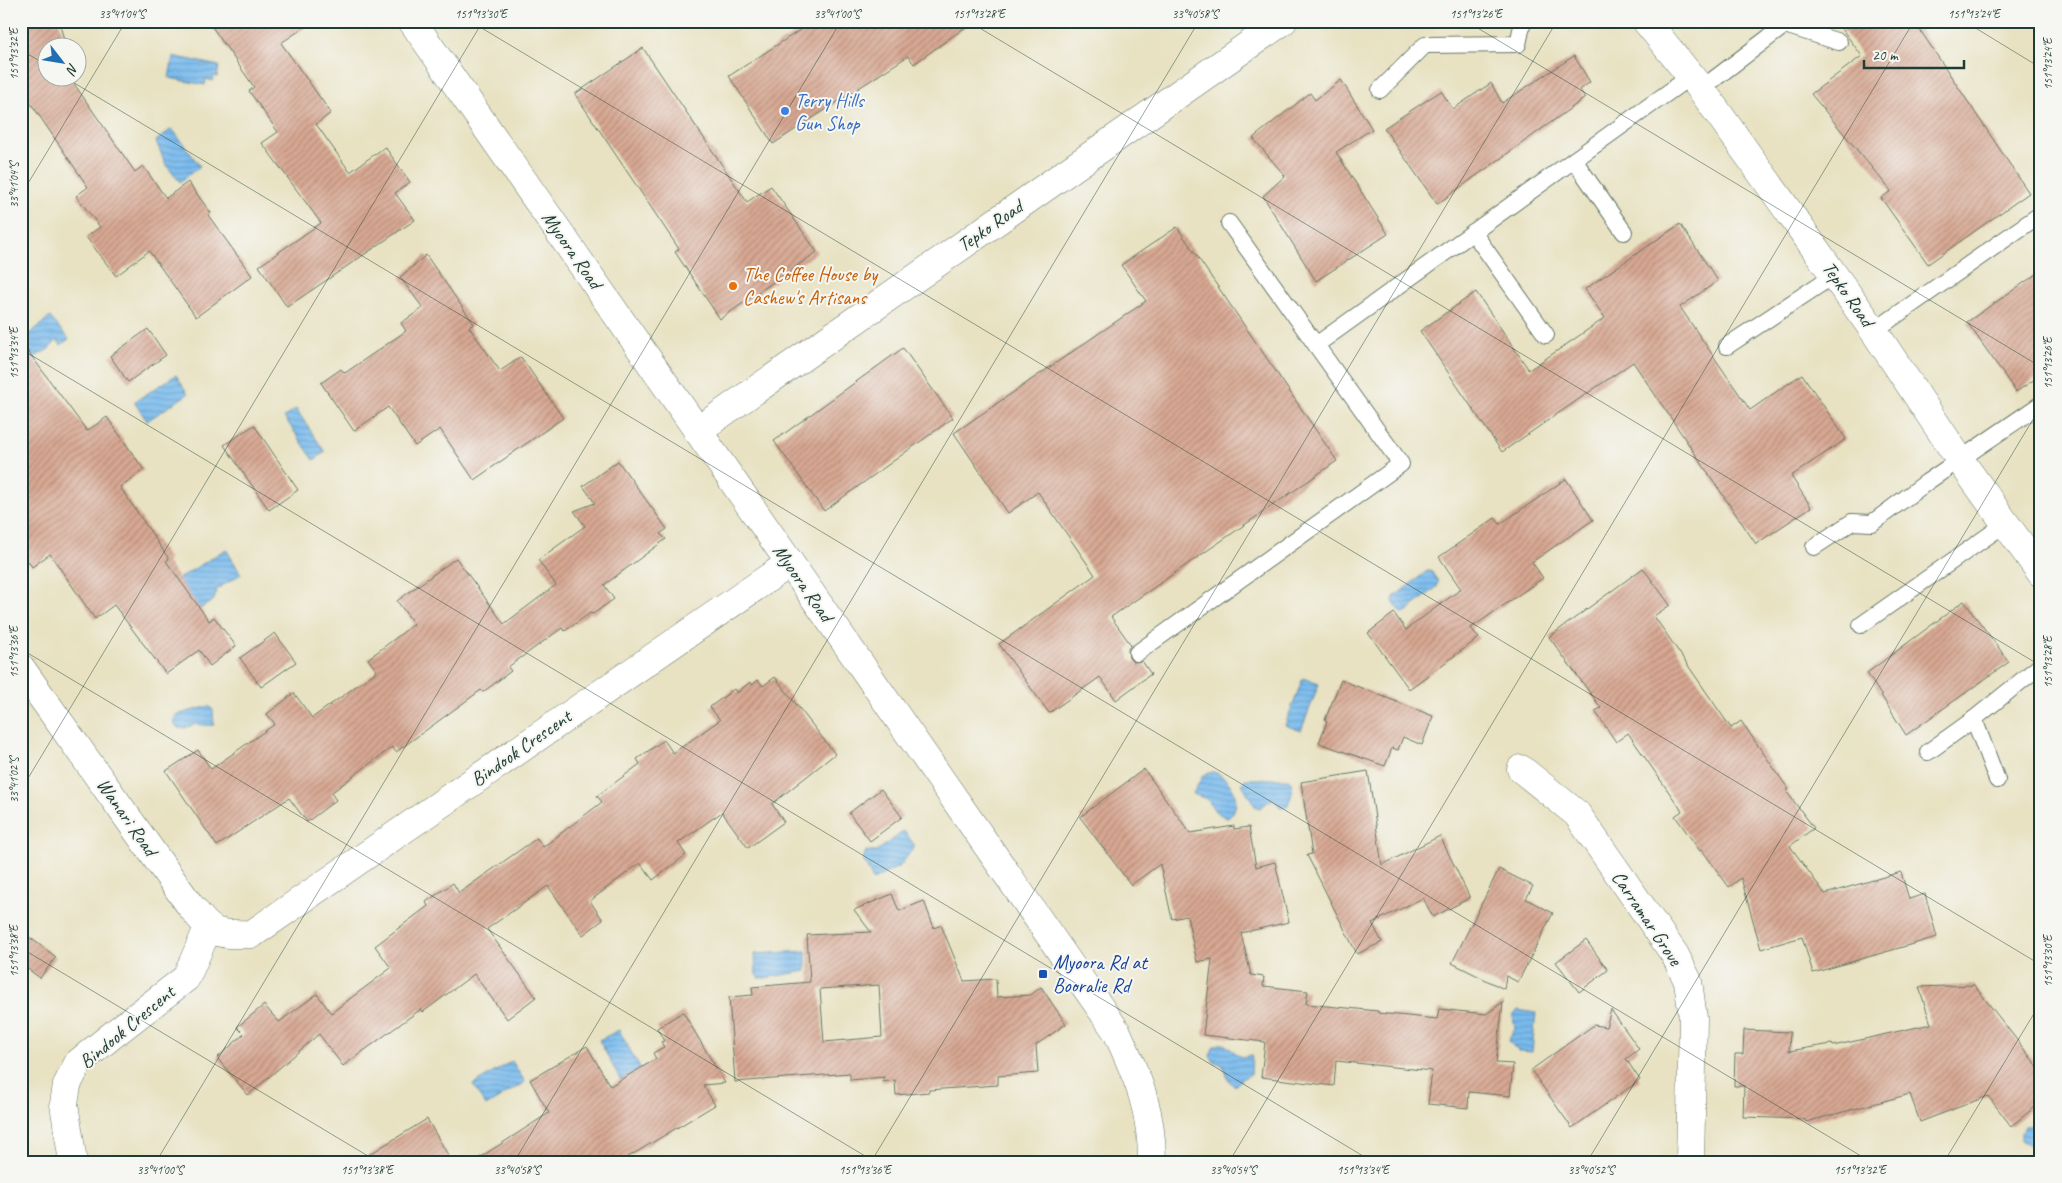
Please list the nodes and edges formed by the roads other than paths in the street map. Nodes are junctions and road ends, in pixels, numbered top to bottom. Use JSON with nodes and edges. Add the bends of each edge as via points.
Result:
{"nodes":[{"id":1,"x":412,"y":21,"type":"edge"},
{"id":2,"x":1283,"y":21,"type":"edge"},
{"id":3,"x":1523,"y":21,"type":"edge"},
{"id":4,"x":1646,"y":21,"type":"edge"},
{"id":5,"x":1784,"y":23,"type":"edge"},
{"id":6,"x":1839,"y":42,"type":"dead end"},
{"id":7,"x":1696,"y":83,"type":"junction"},
{"id":8,"x":1380,"y":90,"type":"dead end"},
{"id":9,"x":1574,"y":160,"type":"junction"},
{"id":10,"x":2038,"y":216,"type":"dead end"},
{"id":11,"x":1229,"y":223,"type":"dead end"},
{"id":12,"x":1473,"y":232,"type":"junction"},
{"id":13,"x":1624,"y":232,"type":"dead end"},
{"id":14,"x":1834,"y":275,"type":"junction"},
{"id":15,"x":1874,"y":331,"type":"junction"},
{"id":16,"x":1546,"y":335,"type":"dead end"},
{"id":17,"x":1316,"y":345,"type":"junction"},
{"id":18,"x":1727,"y":346,"type":"dead end"},
{"id":19,"x":2041,"y":404,"type":"edge"},
{"id":20,"x":698,"y":431,"type":"junction"},
{"id":21,"x":1960,"y":460,"type":"junction"},
{"id":22,"x":2005,"y":524,"type":"junction"},
{"id":23,"x":1814,"y":547,"type":"dead end"},
{"id":24,"x":790,"y":563,"type":"junction"},
{"id":25,"x":2041,"y":573,"type":"edge"},
{"id":26,"x":1861,"y":625,"type":"dead end"},
{"id":27,"x":1137,"y":653,"type":"dead end"},
{"id":28,"x":2041,"y":665,"type":"edge"},
{"id":29,"x":21,"y":668,"type":"edge"},
{"id":30,"x":1974,"y":719,"type":"junction"},
{"id":31,"x":1928,"y":752,"type":"dead end"},
{"id":32,"x":1521,"y":769,"type":"dead end"},
{"id":33,"x":1997,"y":780,"type":"dead end"},
{"id":34,"x":208,"y":928,"type":"junction"},
{"id":35,"x":73,"y":1162,"type":"edge"},
{"id":36,"x":1152,"y":1162,"type":"edge"},
{"id":37,"x":1690,"y":1162,"type":"edge"}],
"edges":[{"from":1,"to":20,"type":"street","name":"Myoora Road"},
{"from":2,"to":20,"type":"street","name":"Tepko Road"},
{"from":3,"to":8,"type":"lane","via":[[1518,44],[1425,45]]},
{"from":4,"to":7,"type":"street","name":"Tepko Road"},
{"from":5,"to":6,"type":"lane"},
{"from":5,"to":7,"type":"lane"},
{"from":7,"to":9,"type":"lane"},
{"from":7,"to":14,"type":"street","name":"Tepko Road"},
{"from":9,"to":12,"type":"lane"},
{"from":9,"to":13,"type":"lane"},
{"from":10,"to":15,"type":"lane"},
{"from":11,"to":17,"type":"lane"},
{"from":12,"to":16,"type":"lane"},
{"from":12,"to":17,"type":"lane"},
{"from":14,"to":15,"type":"street","name":"Tepko Road"},
{"from":14,"to":18,"type":"lane"},
{"from":15,"to":21,"type":"street","name":"Tepko Road"},
{"from":17,"to":27,"type":"lane","via":[[1401,464]]},
{"from":19,"to":21,"type":"lane"},
{"from":20,"to":24,"type":"street","name":"Myoora Road"},
{"from":21,"to":22,"type":"street","name":"Tepko Road"},
{"from":21,"to":23,"type":"lane","via":[[1872,523],[1852,522]]},
{"from":22,"to":25,"type":"street","name":"Tepko Road"},
{"from":22,"to":26,"type":"lane"},
{"from":24,"to":34,"type":"street","name":"Bindook Crescent","via":[[252,934],[225,935]]},
{"from":24,"to":36,"type":"street","name":"Myoora Road","via":[[1117,1032],[1144,1096]]},
{"from":28,"to":30,"type":"lane"},
{"from":29,"to":34,"type":"street","name":"Wanari Road"},
{"from":30,"to":31,"type":"lane"},
{"from":30,"to":33,"type":"lane"},
{"from":32,"to":37,"type":"street","name":"Carramar Grove","via":[[1577,814],[1676,955],[1688,981],[1693,1018]]},
{"from":34,"to":35,"type":"street","name":"Bindook Crescent","via":[[186,978],[78,1063],[67,1084],[64,1104]]}]}
